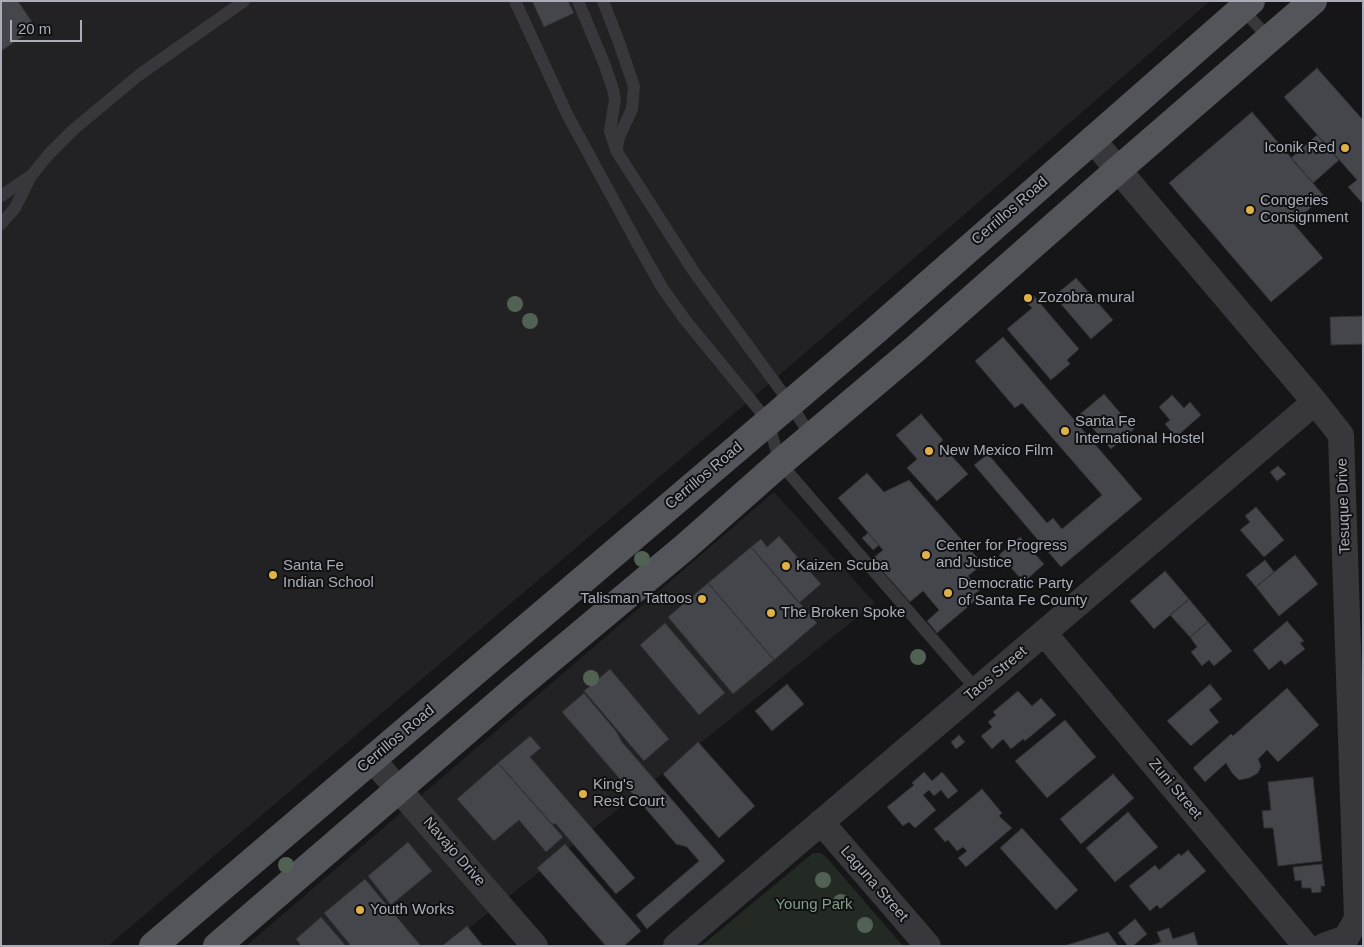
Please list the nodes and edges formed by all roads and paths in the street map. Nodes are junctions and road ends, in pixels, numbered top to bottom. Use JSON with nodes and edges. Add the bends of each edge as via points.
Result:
{"nodes":[{"id":1,"x":244,"y":1,"type":"edge"},
{"id":2,"x":515,"y":1,"type":"edge"},
{"id":3,"x":578,"y":1,"type":"edge"},
{"id":4,"x":603,"y":1,"type":"edge"},
{"id":5,"x":1314,"y":1,"type":"edge"},
{"id":6,"x":1247,"y":5,"type":"edge"},
{"id":7,"x":1270,"y":39,"type":"junction"},
{"id":8,"x":1092,"y":139,"type":"junction"},
{"id":9,"x":617,"y":152,"type":"junction"},
{"id":10,"x":1119,"y":169,"type":"junction"},
{"id":11,"x":31,"y":176,"type":"junction"},
{"id":12,"x":1,"y":196,"type":"edge"},
{"id":13,"x":1,"y":224,"type":"edge"},
{"id":14,"x":1315,"y":402,"type":"junction"},
{"id":15,"x":790,"y":403,"type":"junction"},
{"id":16,"x":768,"y":421,"type":"junction"},
{"id":17,"x":811,"y":436,"type":"junction"},
{"id":18,"x":780,"y":463,"type":"junction"},
{"id":19,"x":1044,"y":633,"type":"junction"},
{"id":20,"x":977,"y":690,"type":"junction"},
{"id":21,"x":372,"y":759,"type":"junction"},
{"id":22,"x":400,"y":788,"type":"junction"},
{"id":23,"x":821,"y":822,"type":"junction"},
{"id":24,"x":153,"y":946,"type":"edge"},
{"id":25,"x":217,"y":946,"type":"edge"},
{"id":26,"x":535,"y":946,"type":"edge"},
{"id":27,"x":676,"y":946,"type":"edge"},
{"id":28,"x":928,"y":946,"type":"edge"},
{"id":29,"x":1306,"y":946,"type":"edge"},
{"id":30,"x":1324,"y":946,"type":"edge"}],
"edges":[{"from":1,"to":11,"type":"lane","via":[[131,80],[73,130]]},
{"from":2,"to":16,"type":"lane","via":[[568,116],[663,289]]},
{"from":3,"to":9,"type":"lane","via":[[613,89],[615,99],[610,131]]},
{"from":4,"to":9,"type":"lane","via":[[634,86],[632,109],[619,137]]},
{"from":5,"to":7,"type":"main road"},
{"from":6,"to":7,"type":"lane"},
{"from":6,"to":8,"type":"main road","name":"Cerrillos Road"},
{"from":7,"to":10,"type":"main road"},
{"from":8,"to":10,"type":"street","name":"Tesuque Drive"},
{"from":8,"to":15,"type":"main road","name":"Cerrillos Road"},
{"from":9,"to":15,"type":"lane","via":[[694,272]]},
{"from":10,"to":14,"type":"street","name":"Tesuque Drive"},
{"from":10,"to":17,"type":"main road"},
{"from":11,"to":12,"type":"lane"},
{"from":11,"to":13,"type":"lane","via":[[15,208]]},
{"from":14,"to":19,"type":"street","name":"Taos Street"},
{"from":14,"to":30,"type":"street","name":"Tesuque Drive","via":[[1342,435],[1357,919],[1346,938]]},
{"from":15,"to":16,"type":"main road","name":"Cerrillos Road"},
{"from":15,"to":17,"type":"lane"},
{"from":16,"to":18,"type":"lane"},
{"from":16,"to":21,"type":"main road","name":"Cerrillos Road"},
{"from":17,"to":18,"type":"main road"},
{"from":18,"to":20,"type":"lane"},
{"from":18,"to":22,"type":"main road"},
{"from":19,"to":20,"type":"street","name":"Taos Street"},
{"from":19,"to":29,"type":"street","name":"Zuni Street"},
{"from":20,"to":23,"type":"street","name":"Taos Street"},
{"from":21,"to":22,"type":"street","name":"Navajo Drive"},
{"from":21,"to":24,"type":"main road","name":"Cerrillos Road"},
{"from":22,"to":25,"type":"main road"},
{"from":22,"to":26,"type":"street","name":"Navajo Drive"},
{"from":23,"to":27,"type":"street","name":"Taos Street"},
{"from":23,"to":28,"type":"street","name":"Laguna Street"}]}
